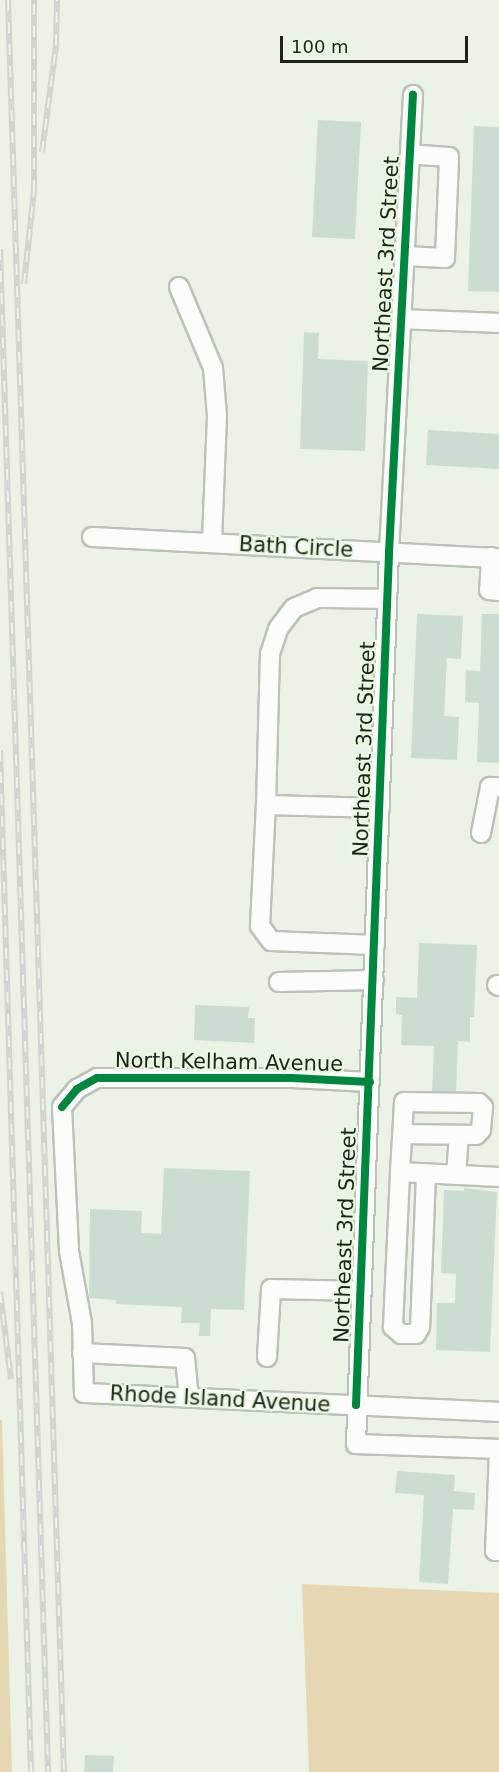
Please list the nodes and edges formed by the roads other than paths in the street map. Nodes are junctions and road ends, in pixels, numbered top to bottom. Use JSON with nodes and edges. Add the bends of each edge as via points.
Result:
{"nodes":[{"id":1,"x":412,"y":95,"type":"dead end"},
{"id":2,"x":410,"y":154,"type":"junction"},
{"id":3,"x":404,"y":256,"type":"junction"},
{"id":4,"x":179,"y":287,"type":"dead end"},
{"id":5,"x":401,"y":318,"type":"junction"},
{"id":6,"x":499,"y":323,"type":"edge"},
{"id":7,"x":92,"y":537,"type":"dead end"},
{"id":8,"x":212,"y":543,"type":"junction"},
{"id":9,"x":389,"y":552,"type":"junction"},
{"id":10,"x":495,"y":557,"type":"edge"},
{"id":11,"x":499,"y":591,"type":"edge"},
{"id":12,"x":387,"y":599,"type":"junction"},
{"id":13,"x":499,"y":787,"type":"edge"},
{"id":14,"x":266,"y":805,"type":"junction"},
{"id":15,"x":380,"y":808,"type":"junction"},
{"id":16,"x":499,"y":824,"type":"edge"},
{"id":17,"x":375,"y":945,"type":"junction"},
{"id":18,"x":374,"y":980,"type":"junction"},
{"id":19,"x":279,"y":982,"type":"dead end"},
{"id":20,"x":370,"y":1082,"type":"junction"},
{"id":21,"x":403,"y":1134,"type":"junction"},
{"id":22,"x":459,"y":1135,"type":"junction"},
{"id":23,"x":399,"y":1172,"type":"junction"},
{"id":24,"x":426,"y":1174,"type":"junction"},
{"id":25,"x":456,"y":1175,"type":"junction"},
{"id":26,"x":499,"y":1177,"type":"edge"},
{"id":27,"x":361,"y":1291,"type":"junction"},
{"id":28,"x":82,"y":1353,"type":"junction"},
{"id":29,"x":267,"y":1357,"type":"dead end"},
{"id":30,"x":189,"y":1398,"type":"junction"},
{"id":31,"x":356,"y":1405,"type":"junction"},
{"id":32,"x":499,"y":1412,"type":"edge"},
{"id":33,"x":499,"y":1450,"type":"edge"},
{"id":34,"x":499,"y":1551,"type":"edge"}],
"edges":[{"from":1,"to":2,"type":"street","name":"Northeast 3rd Street"},
{"from":2,"to":3,"type":"street","name":"Northeast 3rd Street"},
{"from":2,"to":3,"type":"street","via":[[449,157],[445,258]]},
{"from":3,"to":5,"type":"street","name":"Northeast 3rd Street"},
{"from":4,"to":8,"type":"street","via":[[213,368],[217,417]]},
{"from":5,"to":6,"type":"street"},
{"from":5,"to":9,"type":"street","name":"Northeast 3rd Street"},
{"from":7,"to":8,"type":"street","name":"Bath Circle"},
{"from":8,"to":9,"type":"street","name":"Bath Circle"},
{"from":9,"to":10,"type":"street","name":"Bath Circle"},
{"from":9,"to":12,"type":"street","name":"Northeast 3rd Street"},
{"from":10,"to":11,"type":"street","via":[[489,590]]},
{"from":12,"to":14,"type":"street","via":[[317,598],[294,608],[278,629],[270,654]]},
{"from":12,"to":15,"type":"street","name":"Northeast 3rd Street"},
{"from":13,"to":16,"type":"street","via":[[490,787],[481,833]]},
{"from":14,"to":15,"type":"street"},
{"from":14,"to":17,"type":"street","via":[[260,926],[271,941]]},
{"from":15,"to":17,"type":"street","name":"Northeast 3rd Street"},
{"from":17,"to":18,"type":"street","name":"Northeast 3rd Street"},
{"from":18,"to":19,"type":"street"},
{"from":18,"to":20,"type":"street","name":"Northeast 3rd Street"},
{"from":20,"to":27,"type":"street","name":"Northeast 3rd Street"},
{"from":20,"to":28,"type":"street","name":"North Kelham Avenue","via":[[97,1078],[78,1089],[62,1107],[69,1251],[82,1323]]},
{"from":21,"to":22,"type":"street"},
{"from":21,"to":22,"type":"street","via":[[404,1102],[479,1103],[483,1107],[482,1130],[476,1135]]},
{"from":21,"to":23,"type":"street"},
{"from":22,"to":25,"type":"street"},
{"from":23,"to":24,"type":"street"},
{"from":23,"to":24,"type":"street","via":[[393,1327],[401,1334],[416,1334],[420,1327]]},
{"from":24,"to":25,"type":"street"},
{"from":25,"to":26,"type":"street"},
{"from":27,"to":29,"type":"street","via":[[271,1289]]},
{"from":27,"to":31,"type":"street","name":"Northeast 3rd Street"},
{"from":28,"to":30,"type":"street","via":[[185,1358]]},
{"from":28,"to":30,"type":"street","name":"Rhode Island Avenue","via":[[84,1393]]},
{"from":30,"to":31,"type":"street","name":"Rhode Island Avenue"},
{"from":31,"to":32,"type":"street","name":"Rhode Island Avenue"},
{"from":31,"to":33,"type":"street","name":"Northeast 3rd Street","via":[[356,1444]]},
{"from":33,"to":34,"type":"street","via":[[495,1551]]}]}
